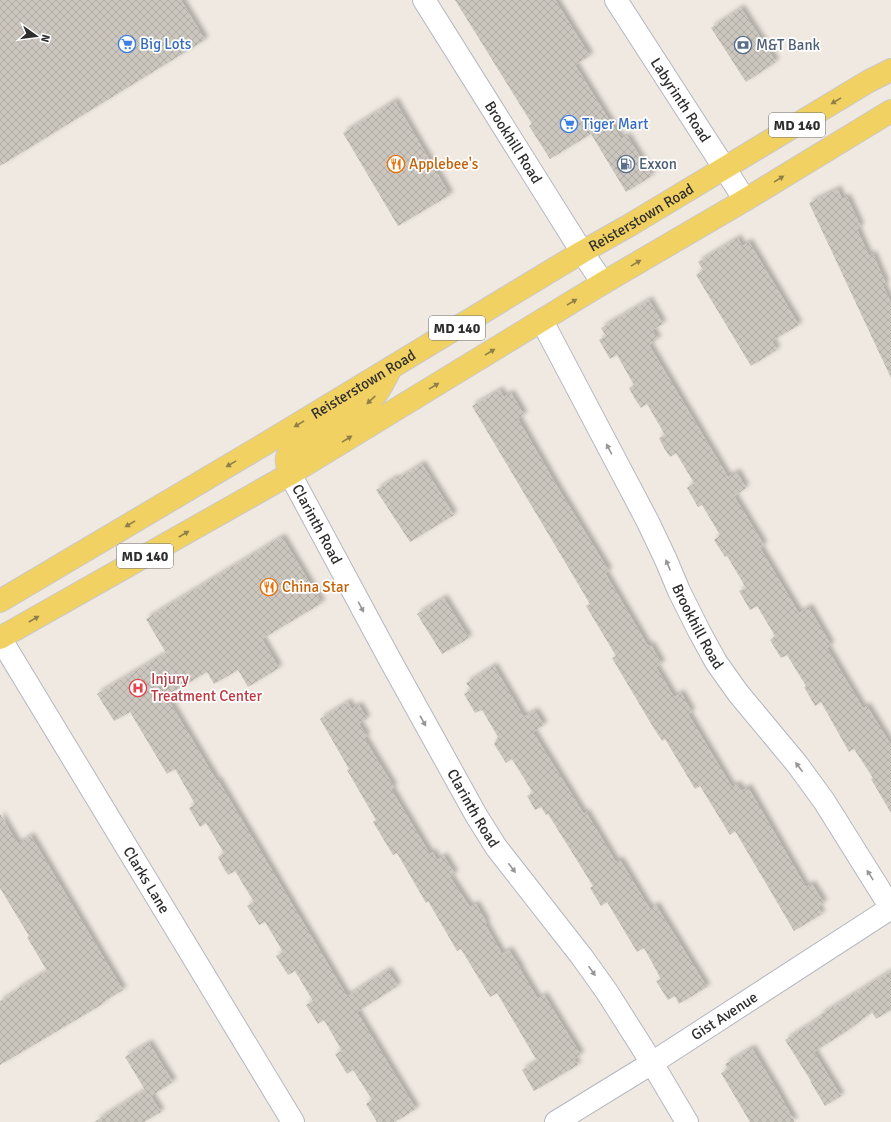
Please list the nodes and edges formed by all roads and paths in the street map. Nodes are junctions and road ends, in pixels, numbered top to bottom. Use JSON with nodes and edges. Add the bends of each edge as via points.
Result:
{"nodes":[{"id":1,"x":424,"y":0,"type":"edge"},
{"id":2,"x":616,"y":0,"type":"edge"},
{"id":3,"x":891,"y":70,"type":"edge"},
{"id":4,"x":890,"y":116,"type":"edge"},
{"id":5,"x":724,"y":168,"type":"junction"},
{"id":6,"x":745,"y":200,"type":"junction"},
{"id":7,"x":582,"y":252,"type":"junction"},
{"id":8,"x":603,"y":283,"type":"junction"},
{"id":9,"x":542,"y":321,"type":"junction"},
{"id":10,"x":392,"y":367,"type":"junction"},
{"id":11,"x":290,"y":474,"type":"junction"},
{"id":12,"x":0,"y":601,"type":"edge"},
{"id":13,"x":0,"y":638,"type":"edge"},
{"id":14,"x":891,"y":908,"type":"edge"},
{"id":15,"x":652,"y":1063,"type":"junction"},
{"id":16,"x":293,"y":1122,"type":"edge"},
{"id":17,"x":556,"y":1122,"type":"edge"},
{"id":18,"x":687,"y":1122,"type":"edge"}],
"edges":[{"from":1,"to":7,"type":"street","name":"Brookhill Road"},
{"from":2,"to":5,"type":"street","name":"Labyrinth Road"},
{"from":3,"to":5,"type":"main road","name":"Reisterstown Road","number":"MD 140","one_way":true},
{"from":6,"to":4,"type":"main road","number":"MD 140","one_way":true},
{"from":5,"to":6,"type":"street","name":"Labyrinth Road"},
{"from":5,"to":7,"type":"main road","name":"Reisterstown Road","number":"MD 140"},
{"from":8,"to":6,"type":"main road","number":"MD 140","one_way":true},
{"from":7,"to":8,"type":"street","name":"Brookhill Road"},
{"from":7,"to":10,"type":"main road","name":"Reisterstown Road","number":"MD 140"},
{"from":9,"to":8,"type":"main road","number":"MD 140","one_way":true},
{"from":11,"to":9,"type":"main road","number":"MD 140","one_way":true},
{"from":14,"to":9,"type":"street","name":"Brookhill Road","one_way":true,"via":[[824,801],[738,693],[713,656],[679,591],[648,522]]},
{"from":10,"to":11,"type":"main road","one_way":true,"via":[[371,401],[288,454],[286,457]]},
{"from":10,"to":12,"type":"main road","name":"Reisterstown Road","number":"MD 140","one_way":true},
{"from":13,"to":11,"type":"main road","number":"MD 140","one_way":true},
{"from":11,"to":15,"type":"street","name":"Clarinth Road","one_way":true,"via":[[476,816],[496,847],[607,992]]},
{"from":13,"to":16,"type":"street","name":"Clarks Lane"},
{"from":14,"to":15,"type":"street","name":"Gist Avenue"},
{"from":15,"to":17,"type":"street","name":"Gist Avenue"},
{"from":15,"to":18,"type":"street","name":"Clarinth Road"}]}
